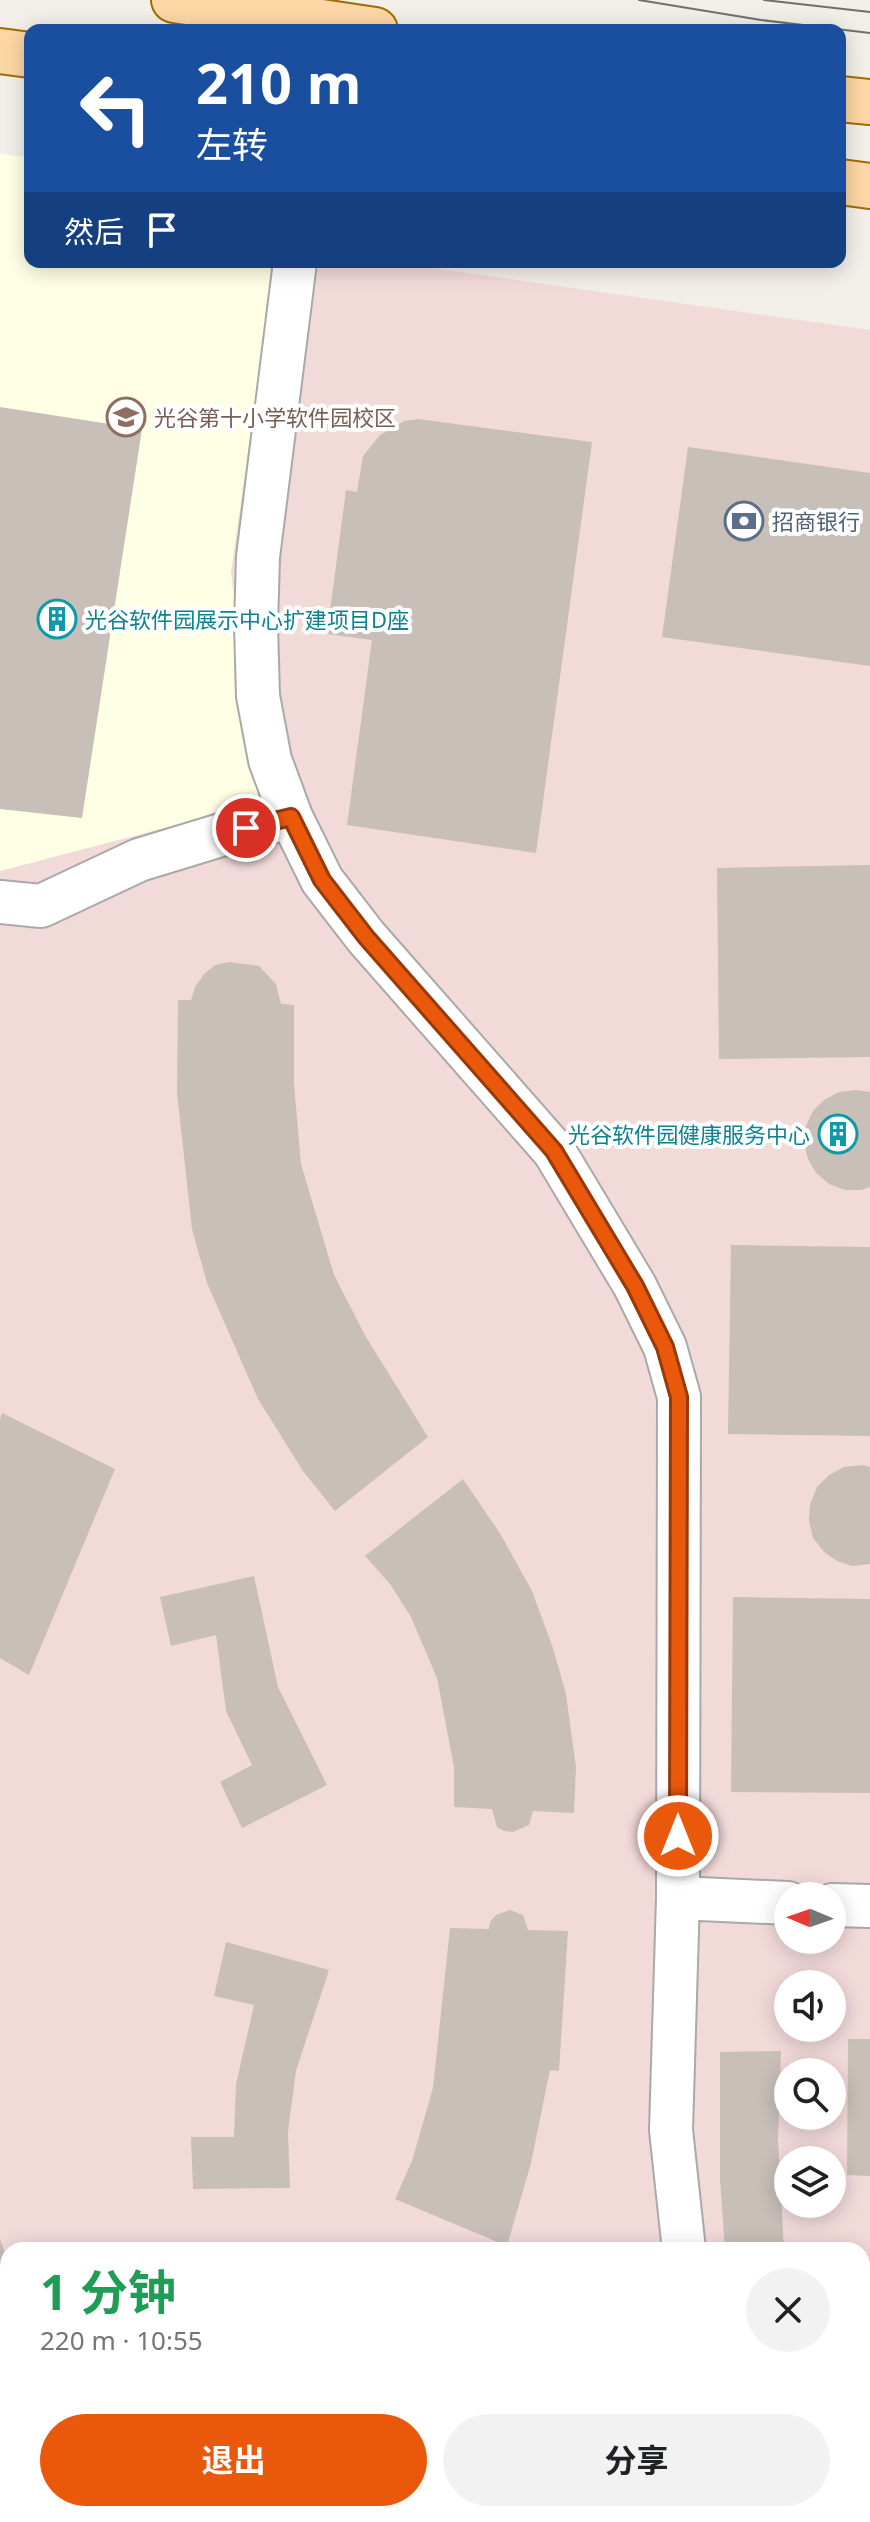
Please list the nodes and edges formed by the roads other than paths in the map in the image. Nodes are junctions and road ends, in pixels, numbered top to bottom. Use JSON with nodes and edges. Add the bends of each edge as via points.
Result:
{"nodes":[{"id":1,"x":174,"y":0,"type":"edge"},
{"id":2,"x":335,"y":24,"type":"edge"},
{"id":3,"x":0,"y":51,"type":"edge"},
{"id":4,"x":24,"y":54,"type":"edge"},
{"id":5,"x":846,"y":100,"type":"edge"},
{"id":6,"x":870,"y":102,"type":"edge"},
{"id":7,"x":846,"y":183,"type":"edge"},
{"id":8,"x":870,"y":186,"type":"edge"},
{"id":9,"x":294,"y":268,"type":"edge"},
{"id":10,"x":291,"y":817,"type":"junction"},
{"id":11,"x":0,"y":902,"type":"edge"},
{"id":12,"x":678,"y":1898,"type":"junction"},
{"id":13,"x":774,"y":1902,"type":"edge"},
{"id":14,"x":846,"y":1905,"type":"edge"},
{"id":15,"x":870,"y":1906,"type":"edge"},
{"id":16,"x":683,"y":2242,"type":"edge"}],
"edges":[{"from":1,"to":2,"type":"main road"},
{"from":3,"to":4,"type":"main road"},
{"from":5,"to":6,"type":"main road"},
{"from":7,"to":8,"type":"main road"},
{"from":9,"to":10,"type":"street","via":[[258,557],[256,625],[258,696],[270,760]]},
{"from":10,"to":11,"type":"street","via":[[139,860],[41,906]]},
{"from":10,"to":12,"type":"street","via":[[322,880],[366,937],[554,1151],[665,1347],[679,1397]]},
{"from":12,"to":13,"type":"street"},
{"from":12,"to":16,"type":"street","via":[[671,2130]]},
{"from":14,"to":15,"type":"street"}]}
